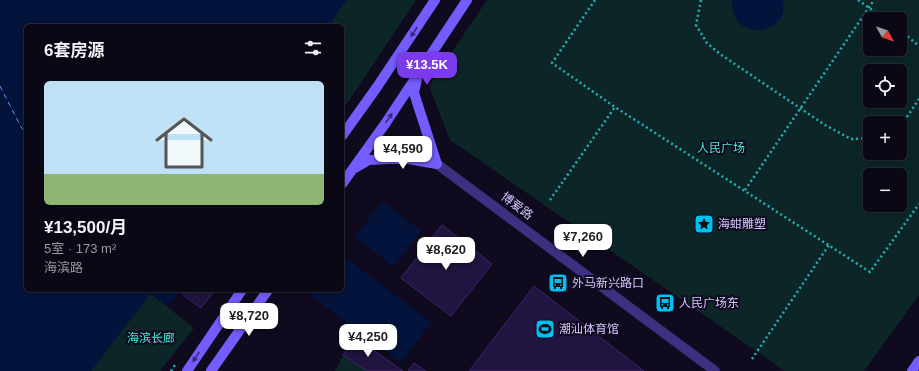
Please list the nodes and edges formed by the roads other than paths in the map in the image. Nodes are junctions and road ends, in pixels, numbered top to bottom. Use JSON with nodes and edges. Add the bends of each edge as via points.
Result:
{"nodes":[{"id":1,"x":436,"y":0,"type":"edge"},
{"id":2,"x":467,"y":0,"type":"edge"},
{"id":3,"x":418,"y":73,"type":"junction"},
{"id":4,"x":344,"y":133,"type":"edge"},
{"id":5,"x":437,"y":164,"type":"junction"},
{"id":6,"x":352,"y":170,"type":"junction"},
{"id":7,"x":344,"y":181,"type":"edge"},
{"id":8,"x":241,"y":292,"type":"edge"},
{"id":9,"x":267,"y":292,"type":"edge"},
{"id":10,"x":919,"y":361,"type":"edge"},
{"id":11,"x":187,"y":371,"type":"edge"},
{"id":12,"x":212,"y":371,"type":"edge"},
{"id":13,"x":714,"y":371,"type":"edge"},
{"id":14,"x":912,"y":371,"type":"edge"}],
"edges":[{"from":1,"to":4,"type":"main road","one_way":true},
{"from":2,"to":3,"type":"main road"},
{"from":3,"to":5,"type":"main road","via":[[414,93]]},
{"from":6,"to":3,"type":"main road","one_way":true},
{"from":5,"to":6,"type":"main road","via":[[408,159],[368,160]]},
{"from":5,"to":13,"type":"street","name":"博爱路"},
{"from":6,"to":7,"type":"main road"},
{"from":8,"to":11,"type":"main road","one_way":true},
{"from":9,"to":12,"type":"main road"},
{"from":10,"to":14,"type":"main road"}]}
